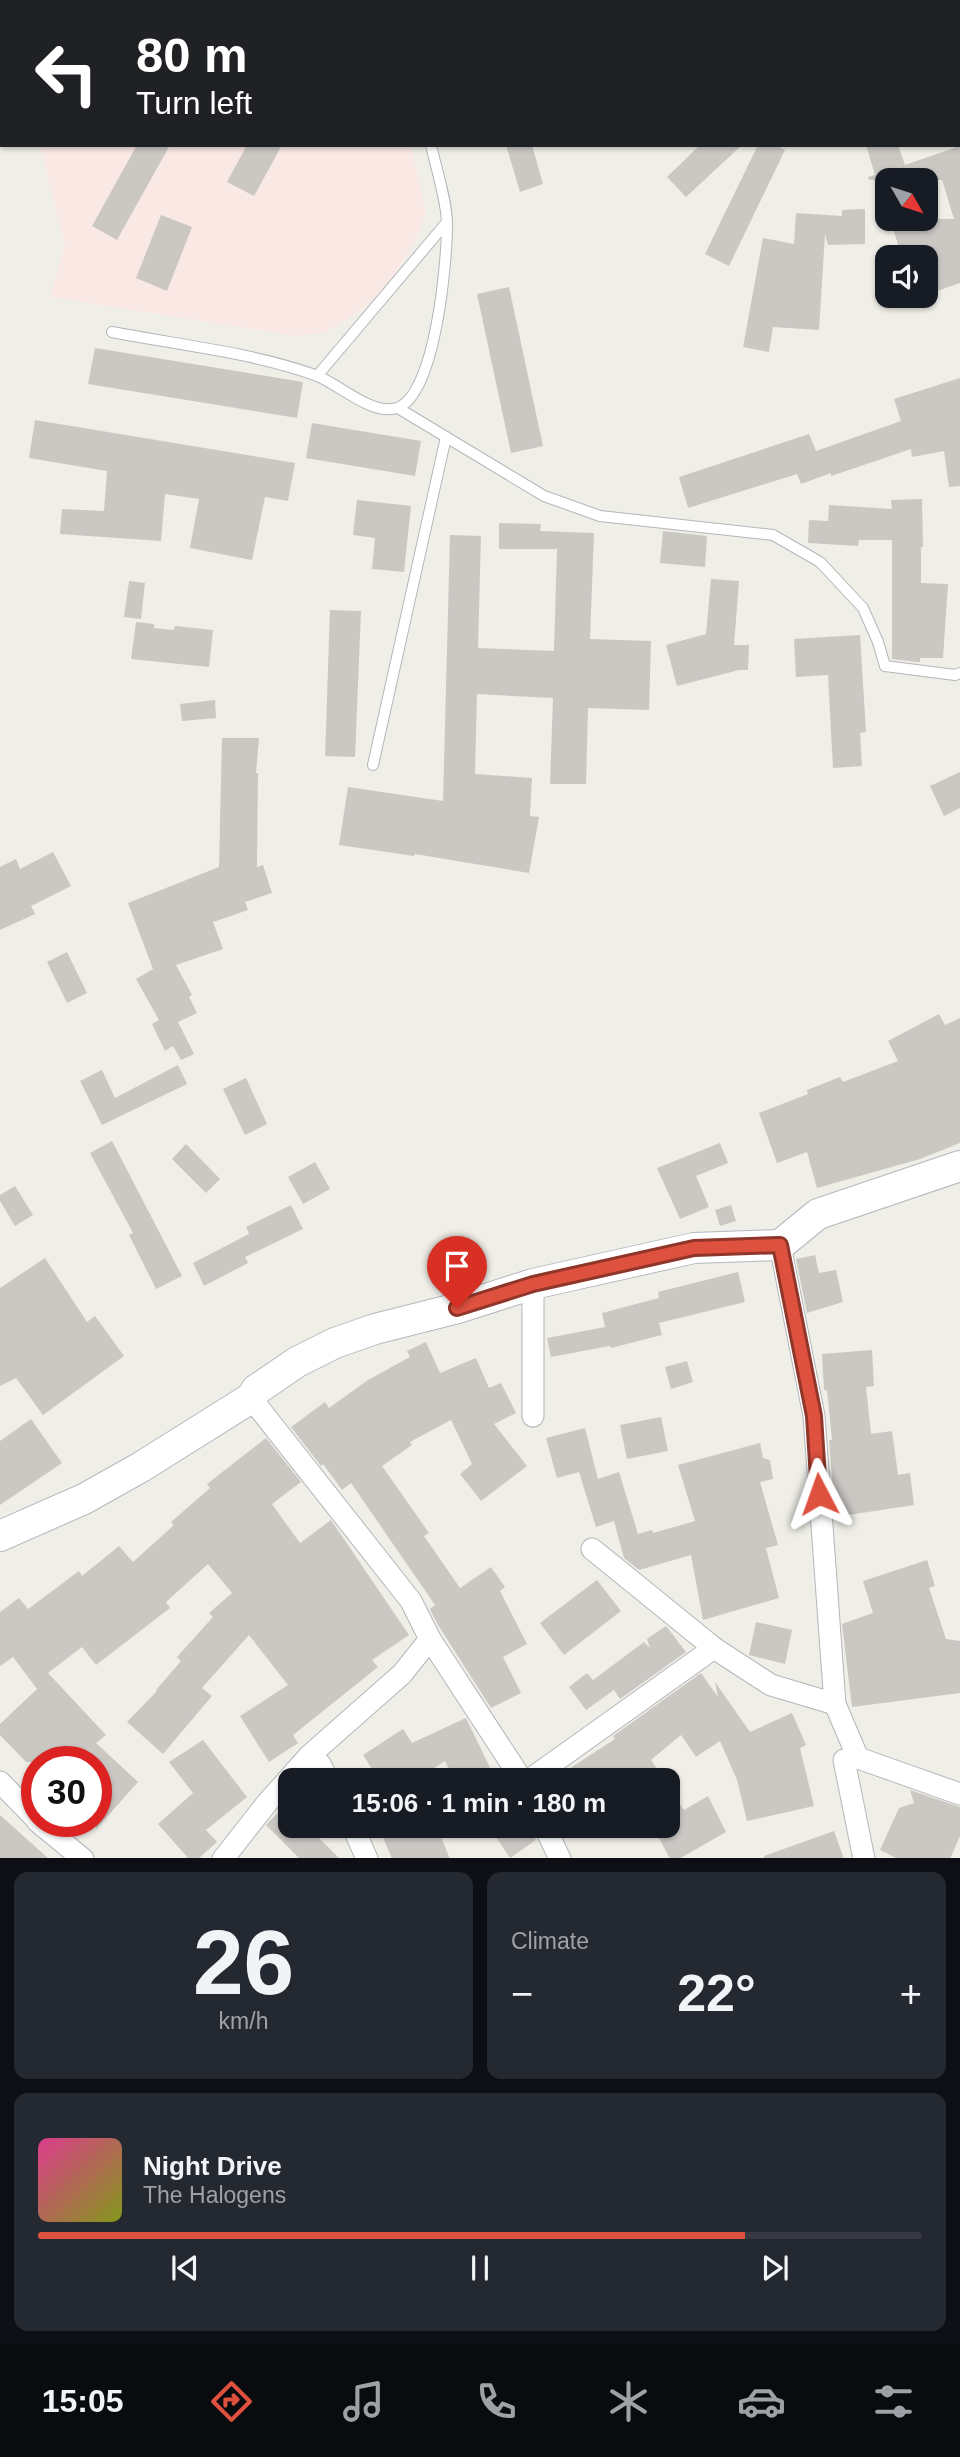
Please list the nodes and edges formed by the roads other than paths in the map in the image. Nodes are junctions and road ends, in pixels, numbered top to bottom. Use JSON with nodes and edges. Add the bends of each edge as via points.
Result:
{"nodes":[{"id":1,"x":431,"y":147,"type":"edge"},
{"id":2,"x":447,"y":222,"type":"junction"},
{"id":3,"x":111,"y":332,"type":"dead end"},
{"id":4,"x":317,"y":376,"type":"junction"},
{"id":5,"x":398,"y":408,"type":"junction"},
{"id":6,"x":446,"y":437,"type":"junction"},
{"id":7,"x":960,"y":673,"type":"edge"},
{"id":8,"x":373,"y":765,"type":"dead end"},
{"id":9,"x":960,"y":1166,"type":"edge"},
{"id":10,"x":780,"y":1245,"type":"junction"},
{"id":11,"x":533,"y":1284,"type":"junction"},
{"id":12,"x":251,"y":1398,"type":"junction"},
{"id":13,"x":533,"y":1416,"type":"dead end"},
{"id":14,"x":0,"y":1536,"type":"edge"},
{"id":15,"x":592,"y":1549,"type":"dead end"},
{"id":16,"x":430,"y":1639,"type":"junction"},
{"id":17,"x":714,"y":1648,"type":"junction"},
{"id":18,"x":835,"y":1704,"type":"junction"},
{"id":19,"x":309,"y":1756,"type":"junction"},
{"id":20,"x":858,"y":1758,"type":"junction"},
{"id":21,"x":322,"y":1768,"type":"edge"},
{"id":22,"x":514,"y":1768,"type":"edge"},
{"id":23,"x":546,"y":1768,"type":"edge"},
{"id":24,"x":0,"y":1782,"type":"edge"},
{"id":25,"x":960,"y":1794,"type":"edge"},
{"id":26,"x":21,"y":1804,"type":"edge"},
{"id":27,"x":57,"y":1837,"type":"edge"},
{"id":28,"x":358,"y":1838,"type":"edge"},
{"id":29,"x":550,"y":1838,"type":"edge"},
{"id":30,"x":83,"y":1858,"type":"edge"},
{"id":31,"x":223,"y":1858,"type":"edge"},
{"id":32,"x":367,"y":1858,"type":"edge"},
{"id":33,"x":560,"y":1858,"type":"edge"},
{"id":34,"x":864,"y":1858,"type":"edge"}],
"edges":[{"from":1,"to":2,"type":"lane"},
{"from":2,"to":4,"type":"lane"},
{"from":2,"to":5,"type":"lane","via":[[438,326],[423,377],[413,396]]},
{"from":3,"to":4,"type":"lane","via":[[255,358]]},
{"from":4,"to":5,"type":"lane","via":[[363,402]]},
{"from":5,"to":6,"type":"lane"},
{"from":6,"to":7,"type":"lane","via":[[544,496],[600,516],[773,535],[820,562],[863,608],[885,666]]},
{"from":6,"to":8,"type":"lane"},
{"from":9,"to":10,"type":"street","via":[[818,1214]]},
{"from":10,"to":11,"type":"street","via":[[694,1248]]},
{"from":10,"to":18,"type":"street","via":[[814,1416]]},
{"from":11,"to":12,"type":"street","via":[[335,1343],[297,1362]]},
{"from":11,"to":13,"type":"street"},
{"from":12,"to":14,"type":"street","via":[[84,1499]]},
{"from":12,"to":16,"type":"street","via":[[411,1601]]},
{"from":15,"to":17,"type":"street"},
{"from":16,"to":19,"type":"street","via":[[402,1674]]},
{"from":16,"to":22,"type":"street"},
{"from":17,"to":18,"type":"street","via":[[771,1685]]},
{"from":17,"to":23,"type":"street"},
{"from":18,"to":20,"type":"street"},
{"from":19,"to":21,"type":"street"},
{"from":19,"to":31,"type":"street"},
{"from":20,"to":25,"type":"street"},
{"from":20,"to":34,"type":"street","via":[[844,1760]]},
{"from":24,"to":26,"type":"street"},
{"from":27,"to":30,"type":"street"},
{"from":28,"to":32,"type":"street"},
{"from":29,"to":33,"type":"street"}]}
